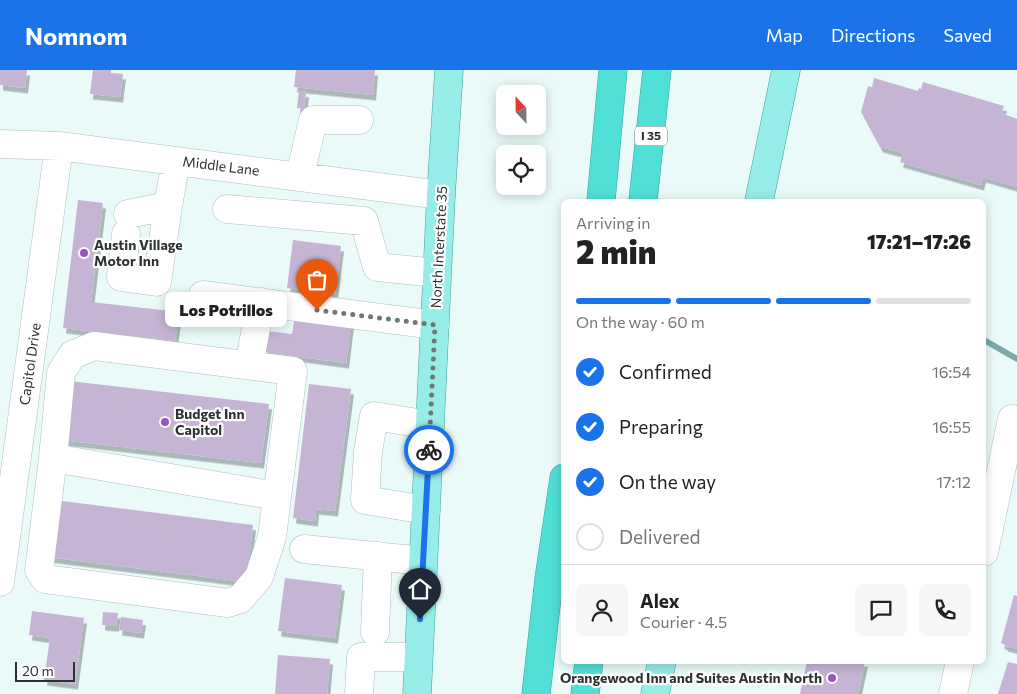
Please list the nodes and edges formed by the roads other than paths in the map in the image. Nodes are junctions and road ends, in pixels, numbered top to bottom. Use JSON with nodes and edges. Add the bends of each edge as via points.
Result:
{"nodes":[{"id":1,"x":449,"y":70,"type":"edge"},
{"id":2,"x":613,"y":70,"type":"edge"},
{"id":3,"x":658,"y":70,"type":"edge"},
{"id":4,"x":786,"y":70,"type":"edge"},
{"id":5,"x":359,"y":120,"type":"dead end"},
{"id":6,"x":0,"y":144,"type":"edge"},
{"id":7,"x":59,"y":146,"type":"junction"},
{"id":8,"x":176,"y":161,"type":"junction"},
{"id":9,"x":228,"y":167,"type":"junction"},
{"id":10,"x":300,"y":176,"type":"junction"},
{"id":11,"x":441,"y":194,"type":"junction"},
{"id":12,"x":601,"y":199,"type":"edge"},
{"id":13,"x":643,"y":199,"type":"edge"},
{"id":14,"x":759,"y":199,"type":"edge"},
{"id":15,"x":168,"y":206,"type":"junction"},
{"id":16,"x":437,"y":273,"type":"junction"},
{"id":17,"x":203,"y":295,"type":"dead end"},
{"id":18,"x":261,"y":302,"type":"junction"},
{"id":19,"x":435,"y":325,"type":"junction"},
{"id":20,"x":249,"y":365,"type":"junction"},
{"id":21,"x":1012,"y":419,"type":"dead end"},
{"id":22,"x":430,"y":425,"type":"junction"},
{"id":23,"x":53,"y":458,"type":"junction"},
{"id":24,"x":277,"y":496,"type":"junction"},
{"id":25,"x":561,"y":498,"type":"edge"},
{"id":26,"x":426,"y":510,"type":"junction"},
{"id":27,"x":986,"y":542,"type":"edge"},
{"id":28,"x":304,"y":549,"type":"dead end"},
{"id":29,"x":378,"y":556,"type":"junction"},
{"id":30,"x":423,"y":561,"type":"junction"},
{"id":31,"x":0,"y":582,"type":"edge"},
{"id":32,"x":375,"y":632,"type":"dead end"},
{"id":33,"x":418,"y":657,"type":"junction"},
{"id":34,"x":589,"y":664,"type":"edge"},
{"id":35,"x":661,"y":664,"type":"edge"},
{"id":36,"x":959,"y":664,"type":"edge"},
{"id":37,"x":359,"y":694,"type":"edge"},
{"id":38,"x":416,"y":694,"type":"edge"},
{"id":39,"x":536,"y":694,"type":"edge"},
{"id":40,"x":585,"y":694,"type":"edge"},
{"id":41,"x":655,"y":694,"type":"edge"},
{"id":42,"x":953,"y":694,"type":"edge"}],
"edges":[{"from":1,"to":11,"type":"main road","name":"North Interstate 35"},
{"from":2,"to":12,"type":"highway"},
{"from":3,"to":13,"type":"highway","number":"I 35"},
{"from":4,"to":14,"type":"main road"},
{"from":5,"to":10,"type":"street","via":[[313,120]]},
{"from":6,"to":7,"type":"street","name":"Middle Lane"},
{"from":7,"to":8,"type":"street","name":"Middle Lane"},
{"from":7,"to":31,"type":"street","name":"Capitol Drive"},
{"from":8,"to":9,"type":"street","name":"Middle Lane"},
{"from":8,"to":15,"type":"street"},
{"from":9,"to":10,"type":"street","name":"Middle Lane"},
{"from":9,"to":16,"type":"street","via":[[227,218],[364,221],[377,267]]},
{"from":10,"to":11,"type":"street","name":"Middle Lane"},
{"from":11,"to":16,"type":"main road","name":"North Interstate 35"},
{"from":15,"to":15,"type":"street","via":[[158,282],[121,277],[127,224]]},
{"from":16,"to":19,"type":"main road","name":"North Interstate 35"},
{"from":17,"to":18,"type":"street"},
{"from":18,"to":19,"type":"street"},
{"from":18,"to":20,"type":"street"},
{"from":19,"to":22,"type":"main road","name":"North Interstate 35"},
{"from":20,"to":23,"type":"street","via":[[94,346],[72,355],[62,374]]},
{"from":20,"to":24,"type":"street","via":[[293,371]]},
{"from":21,"to":27,"type":"street"},
{"from":22,"to":26,"type":"main road","name":"North Interstate 35"},
{"from":22,"to":26,"type":"street","via":[[374,416],[365,500]]},
{"from":23,"to":24,"type":"street"},
{"from":23,"to":24,"type":"street","via":[[38,570],[45,579],[228,603],[240,599],[259,577],[272,537]]},
{"from":25,"to":39,"type":"highway"},
{"from":26,"to":30,"type":"main road","name":"North Interstate 35"},
{"from":28,"to":29,"type":"street"},
{"from":29,"to":30,"type":"street"},
{"from":29,"to":32,"type":"street"},
{"from":30,"to":33,"type":"main road","name":"North Interstate 35"},
{"from":33,"to":37,"type":"street","via":[[361,658]]},
{"from":33,"to":38,"type":"main road","name":"North Interstate 35"},
{"from":34,"to":40,"type":"highway"},
{"from":35,"to":41,"type":"main road"},
{"from":36,"to":42,"type":"street"}]}
